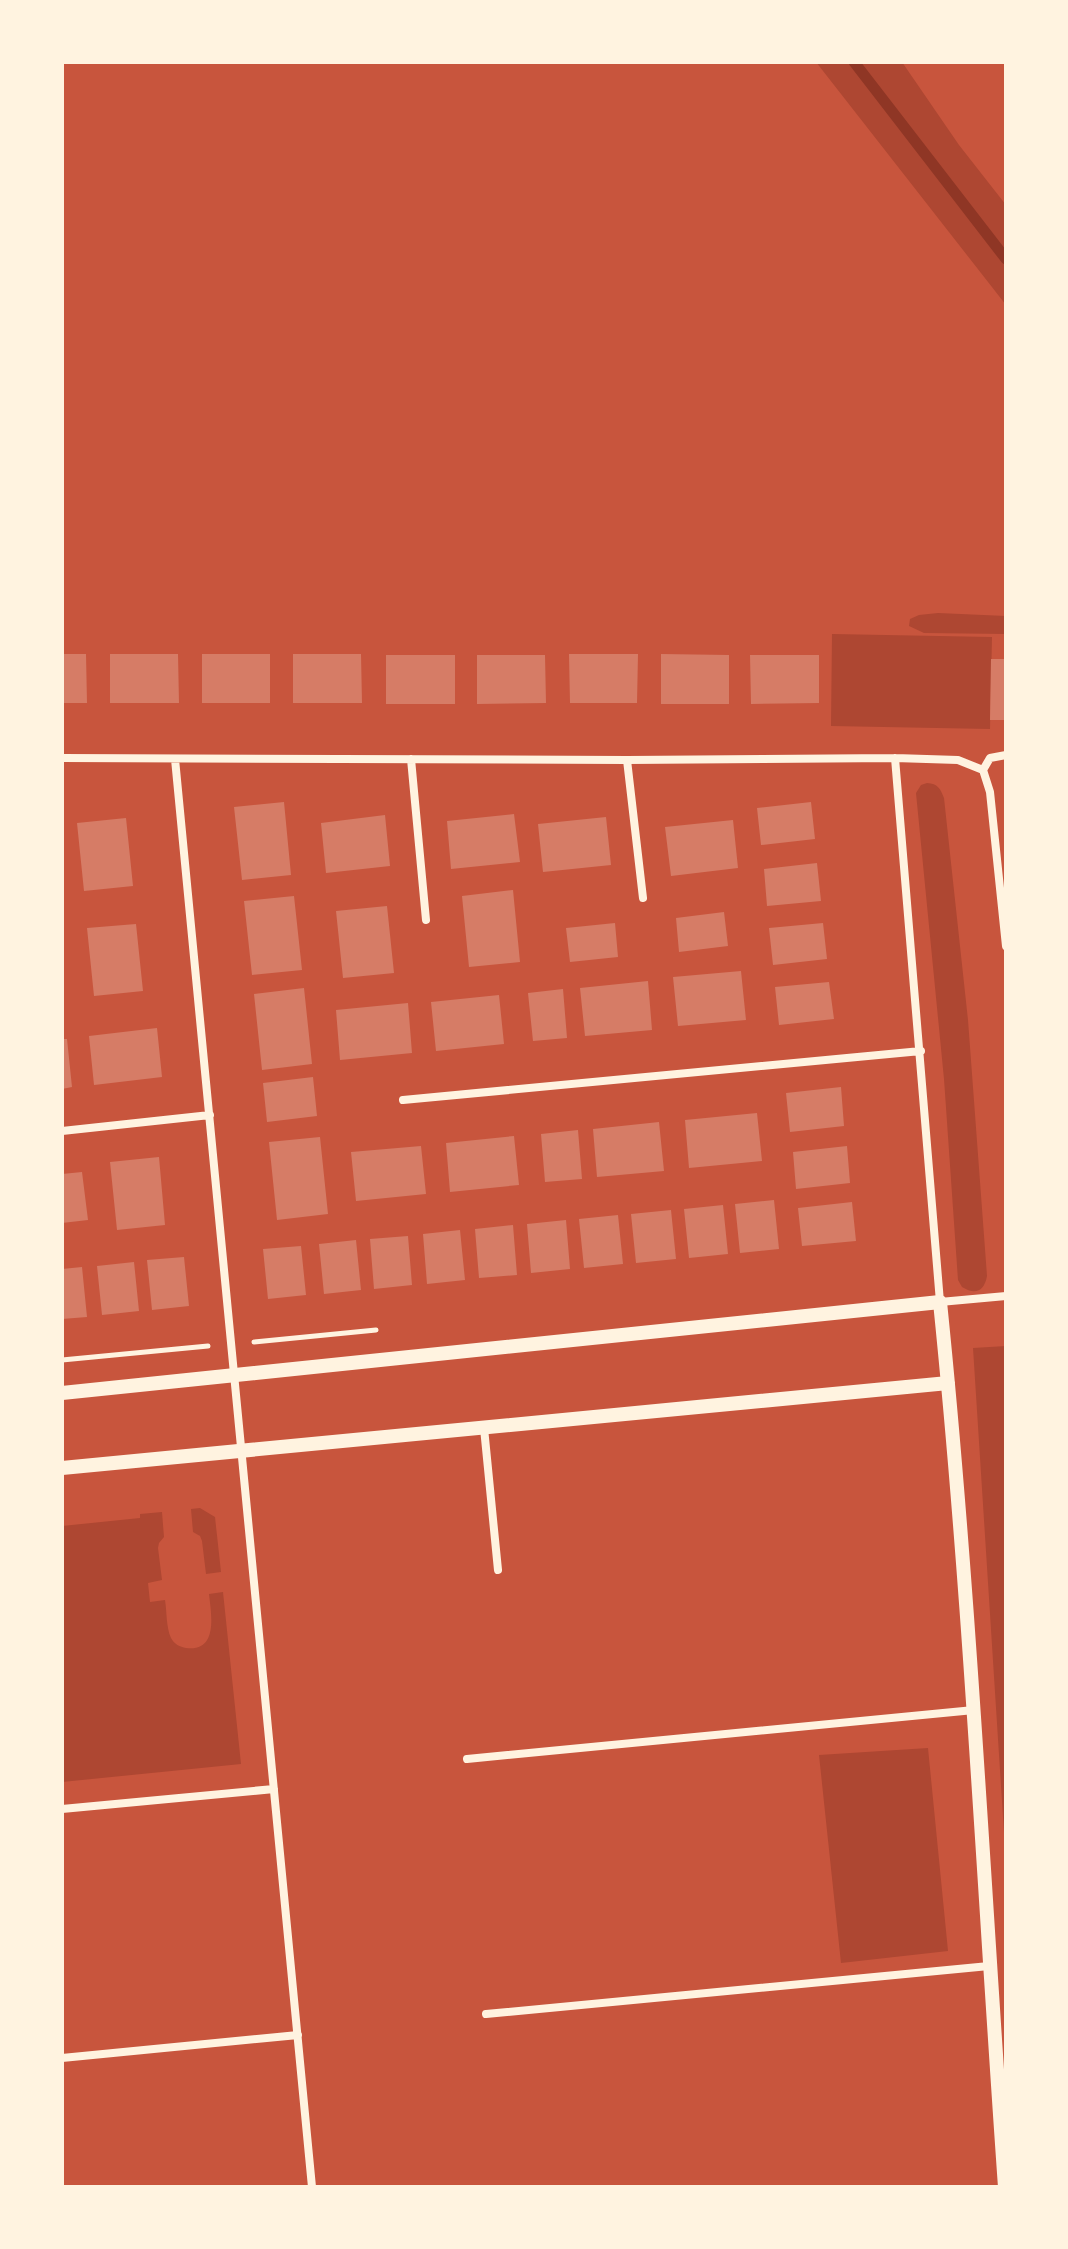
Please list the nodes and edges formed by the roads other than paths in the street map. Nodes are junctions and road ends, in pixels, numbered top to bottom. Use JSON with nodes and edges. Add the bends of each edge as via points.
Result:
{"nodes":[{"id":1,"x":1006,"y":755,"type":"edge"},
{"id":2,"x":62,"y":758,"type":"edge"},
{"id":3,"x":895,"y":758,"type":"junction"},
{"id":4,"x":175,"y":759,"type":"junction"},
{"id":5,"x":411,"y":759,"type":"junction"},
{"id":6,"x":627,"y":760,"type":"junction"},
{"id":7,"x":983,"y":770,"type":"junction"},
{"id":8,"x":643,"y":898,"type":"dead end"},
{"id":9,"x":426,"y":920,"type":"dead end"},
{"id":10,"x":1006,"y":946,"type":"edge"},
{"id":11,"x":921,"y":1051,"type":"junction"},
{"id":12,"x":403,"y":1100,"type":"dead end"},
{"id":13,"x":210,"y":1115,"type":"junction"},
{"id":14,"x":62,"y":1131,"type":"edge"},
{"id":15,"x":1006,"y":1296,"type":"edge"},
{"id":16,"x":940,"y":1302,"type":"junction"},
{"id":17,"x":235,"y":1377,"type":"junction"},
{"id":18,"x":948,"y":1383,"type":"junction"},
{"id":19,"x":62,"y":1393,"type":"edge"},
{"id":20,"x":484,"y":1428,"type":"junction"},
{"id":21,"x":242,"y":1451,"type":"junction"},
{"id":22,"x":62,"y":1468,"type":"edge"},
{"id":23,"x":498,"y":1570,"type":"dead end"},
{"id":24,"x":974,"y":1710,"type":"junction"},
{"id":25,"x":467,"y":1759,"type":"dead end"},
{"id":26,"x":274,"y":1789,"type":"junction"},
{"id":27,"x":62,"y":1809,"type":"edge"},
{"id":28,"x":989,"y":1966,"type":"junction"},
{"id":29,"x":486,"y":2014,"type":"dead end"},
{"id":30,"x":298,"y":2035,"type":"junction"},
{"id":31,"x":62,"y":2058,"type":"edge"},
{"id":32,"x":312,"y":2187,"type":"edge"},
{"id":33,"x":1005,"y":2187,"type":"edge"}],
"edges":[{"from":1,"to":7,"type":"street","via":[[990,758]]},
{"from":2,"to":4,"type":"street"},
{"from":3,"to":6,"type":"street"},
{"from":3,"to":7,"type":"street","via":[[958,760]]},
{"from":3,"to":11,"type":"street"},
{"from":4,"to":5,"type":"street"},
{"from":4,"to":13,"type":"street"},
{"from":5,"to":6,"type":"street"},
{"from":5,"to":9,"type":"street"},
{"from":6,"to":8,"type":"street"},
{"from":7,"to":10,"type":"street","via":[[990,792]]},
{"from":11,"to":12,"type":"street"},
{"from":11,"to":16,"type":"street"},
{"from":13,"to":14,"type":"street"},
{"from":13,"to":17,"type":"street"},
{"from":15,"to":16,"type":"street"},
{"from":16,"to":17,"type":"street"},
{"from":16,"to":18,"type":"street"},
{"from":17,"to":19,"type":"street"},
{"from":17,"to":21,"type":"street"},
{"from":18,"to":20,"type":"street"},
{"from":18,"to":24,"type":"street"},
{"from":20,"to":21,"type":"street"},
{"from":20,"to":23,"type":"street"},
{"from":21,"to":22,"type":"street"},
{"from":21,"to":26,"type":"street"},
{"from":24,"to":25,"type":"street"},
{"from":24,"to":28,"type":"street"},
{"from":26,"to":27,"type":"street"},
{"from":26,"to":30,"type":"street"},
{"from":28,"to":29,"type":"street"},
{"from":28,"to":33,"type":"street"},
{"from":30,"to":31,"type":"street"},
{"from":30,"to":32,"type":"street"}]}
